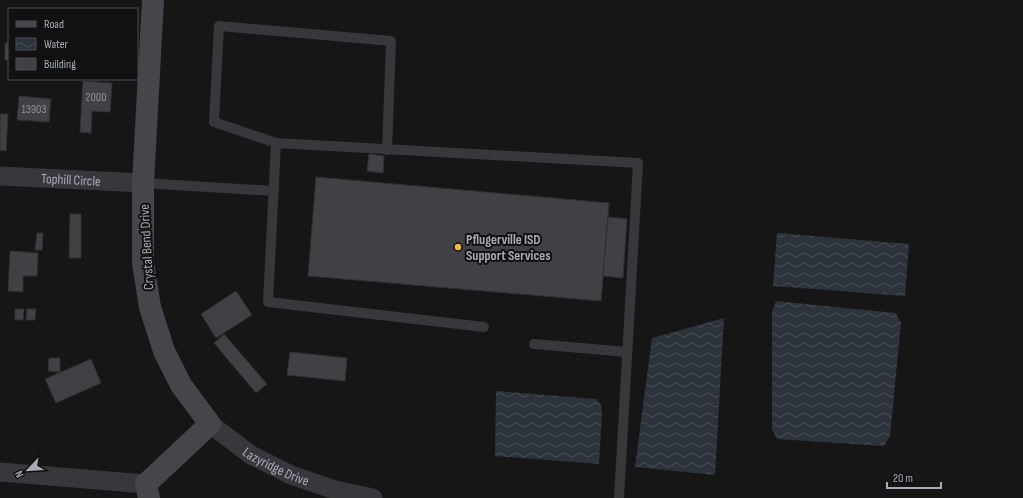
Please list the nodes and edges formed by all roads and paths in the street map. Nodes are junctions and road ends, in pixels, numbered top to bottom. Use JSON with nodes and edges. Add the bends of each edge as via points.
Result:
{"nodes":[{"id":1,"x":154,"y":0,"type":"edge"},
{"id":2,"x":276,"y":143,"type":"junction"},
{"id":3,"x":387,"y":150,"type":"junction"},
{"id":4,"x":0,"y":176,"type":"edge"},
{"id":5,"x":143,"y":183,"type":"junction"},
{"id":6,"x":274,"y":191,"type":"junction"},
{"id":7,"x":484,"y":328,"type":"dead end"},
{"id":8,"x":534,"y":344,"type":"dead end"},
{"id":9,"x":627,"y":352,"type":"junction"},
{"id":10,"x":210,"y":424,"type":"junction"},
{"id":11,"x":0,"y":472,"type":"edge"},
{"id":12,"x":147,"y":491,"type":"edge"},
{"id":13,"x":373,"y":498,"type":"edge"},
{"id":14,"x":619,"y":498,"type":"edge"}],
"edges":[{"from":1,"to":5,"type":"street","name":"Crystal Bend Drive"},
{"from":2,"to":3,"type":"lane"},
{"from":2,"to":3,"type":"lane","via":[[214,122],[219,26],[391,41]]},
{"from":2,"to":6,"type":"lane"},
{"from":3,"to":9,"type":"lane","via":[[638,163]]},
{"from":4,"to":5,"type":"street","name":"Tophill Circle"},
{"from":5,"to":6,"type":"lane"},
{"from":5,"to":10,"type":"street","name":"Crystal Bend Drive","via":[[144,262],[150,307],[164,351],[181,385]]},
{"from":6,"to":7,"type":"lane","via":[[268,302]]},
{"from":8,"to":9,"type":"lane"},
{"from":9,"to":14,"type":"lane"},
{"from":10,"to":12,"type":"street"},
{"from":10,"to":13,"type":"street","name":"Lazyridge Drive","via":[[251,455],[291,475],[335,490]]},
{"from":11,"to":12,"type":"street"}]}
